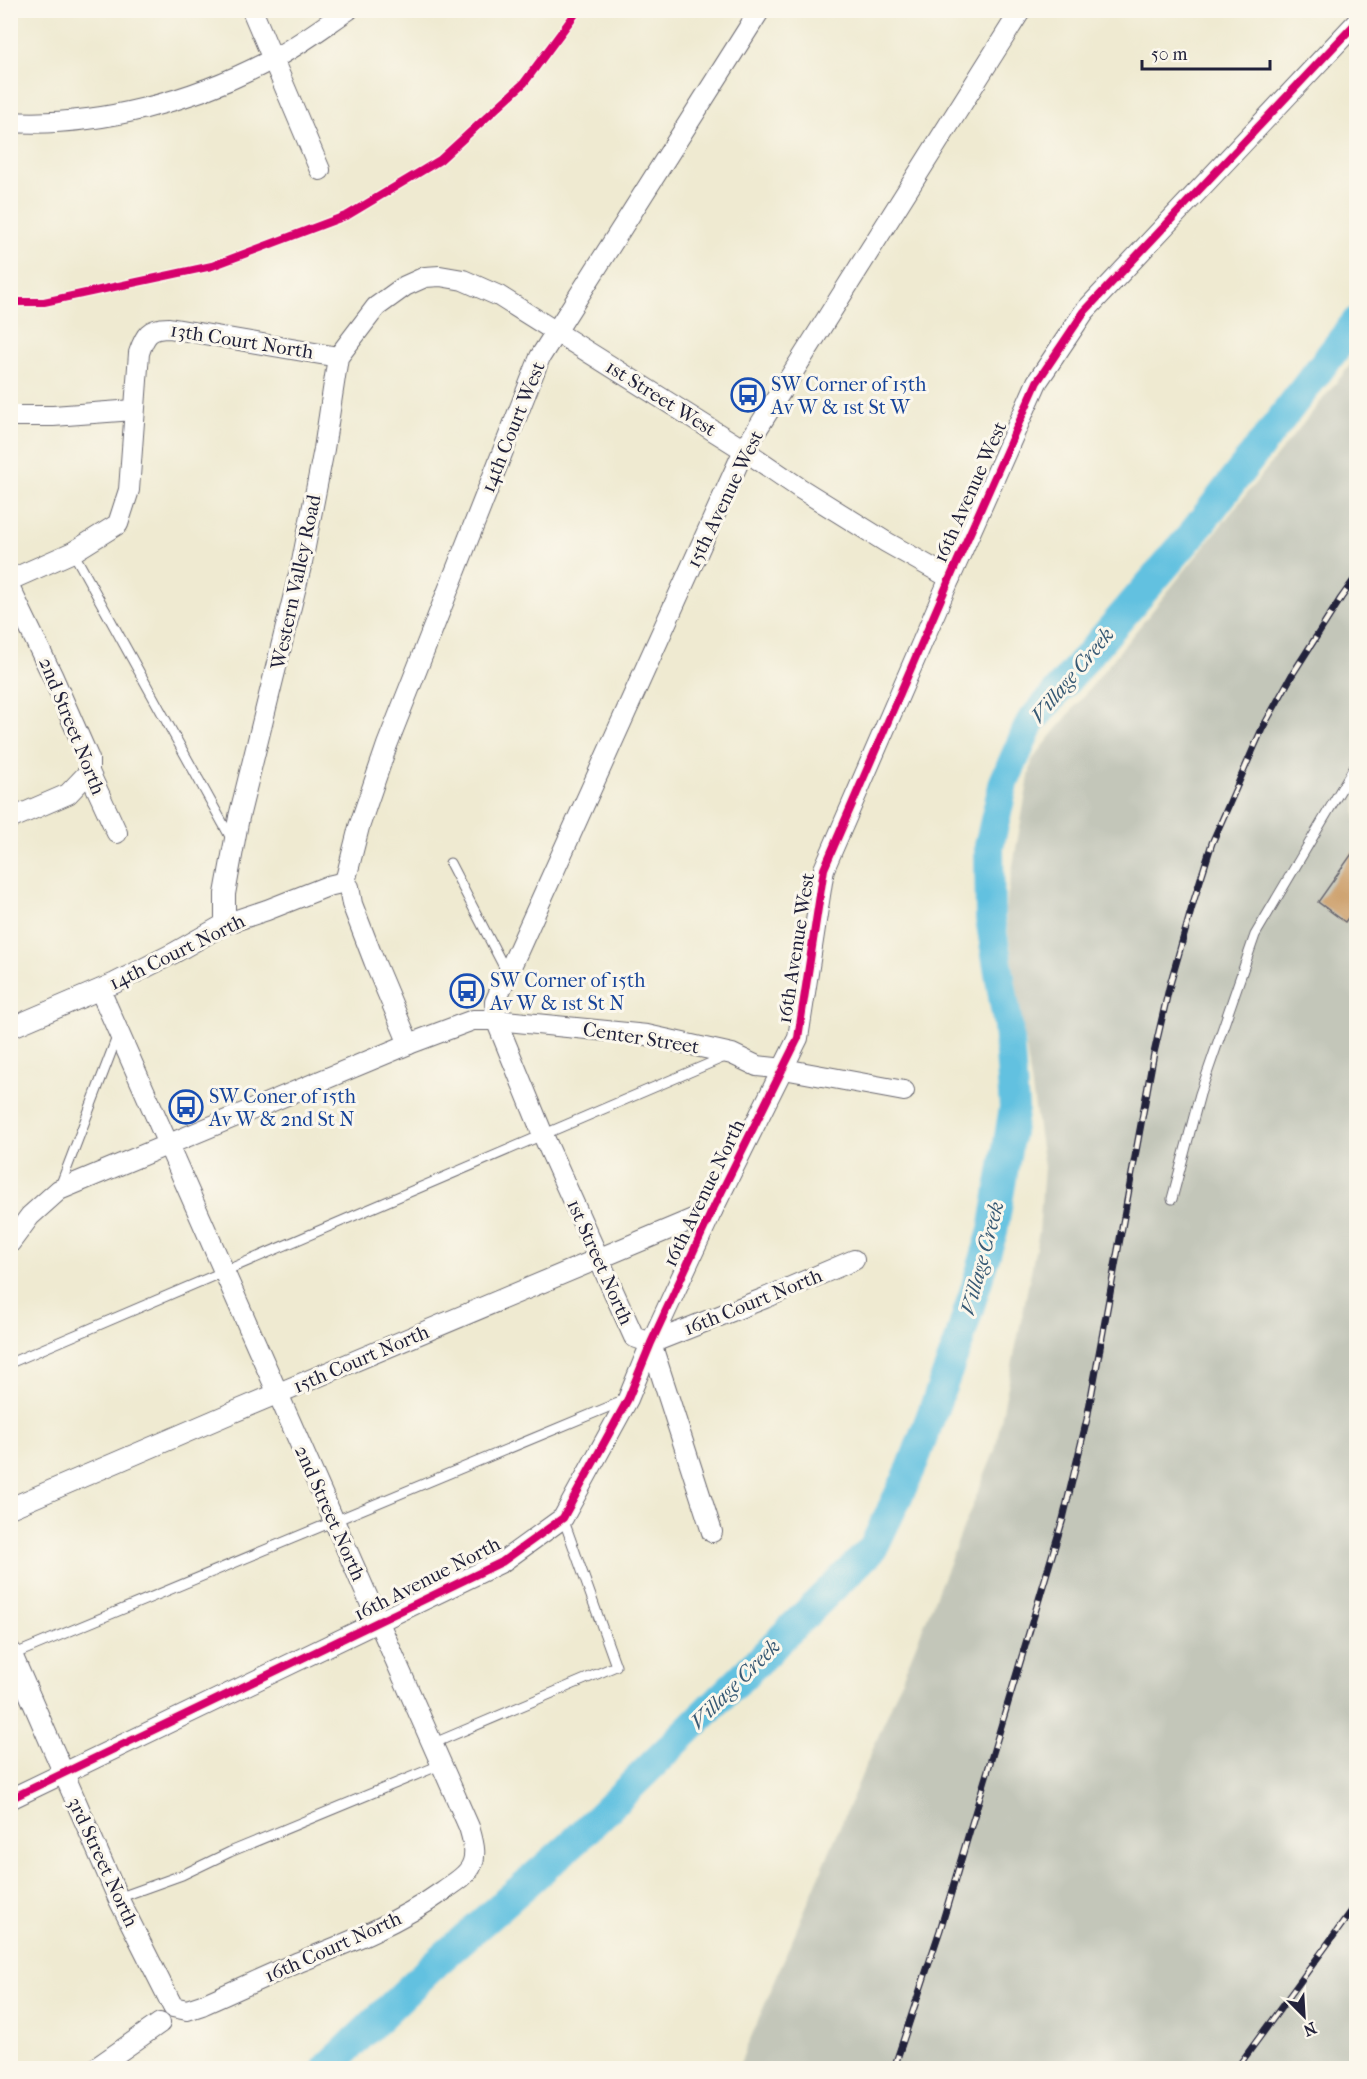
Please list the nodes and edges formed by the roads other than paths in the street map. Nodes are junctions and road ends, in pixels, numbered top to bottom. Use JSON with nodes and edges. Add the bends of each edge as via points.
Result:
{"nodes":[{"id":1,"x":252,"y":10,"type":"edge"},
{"id":2,"x":348,"y":10,"type":"edge"},
{"id":3,"x":760,"y":10,"type":"edge"},
{"id":4,"x":1021,"y":10,"type":"edge"},
{"id":5,"x":1356,"y":23,"type":"edge"},
{"id":6,"x":273,"y":59,"type":"junction"},
{"id":7,"x":10,"y":122,"type":"edge"},
{"id":8,"x":320,"y":170,"type":"dead end"},
{"id":9,"x":425,"y":277,"type":"joint"},
{"id":10,"x":557,"y":332,"type":"junction"},
{"id":11,"x":338,"y":357,"type":"junction"},
{"id":12,"x":134,"y":410,"type":"junction"},
{"id":13,"x":10,"y":416,"type":"edge"},
{"id":14,"x":744,"y":450,"type":"junction"},
{"id":15,"x":73,"y":552,"type":"junction"},
{"id":16,"x":950,"y":578,"type":"junction"},
{"id":17,"x":10,"y":580,"type":"edge"},
{"id":18,"x":10,"y":588,"type":"edge"},
{"id":19,"x":1356,"y":764,"type":"edge"},
{"id":20,"x":89,"y":772,"type":"junction"},
{"id":21,"x":10,"y":819,"type":"edge"},
{"id":22,"x":117,"y":833,"type":"dead end"},
{"id":23,"x":234,"y":845,"type":"junction"},
{"id":24,"x":450,"y":863,"type":"dead end"},
{"id":25,"x":345,"y":882,"type":"junction"},
{"id":26,"x":225,"y":924,"type":"junction"},
{"id":27,"x":507,"y":974,"type":"junction"},
{"id":28,"x":100,"y":990,"type":"junction"},
{"id":29,"x":496,"y":1020,"type":"junction"},
{"id":30,"x":10,"y":1028,"type":"edge"},
{"id":31,"x":119,"y":1032,"type":"junction"},
{"id":32,"x":409,"y":1044,"type":"junction"},
{"id":33,"x":732,"y":1054,"type":"junction"},
{"id":34,"x":784,"y":1069,"type":"junction"},
{"id":35,"x":904,"y":1091,"type":"dead end"},
{"id":36,"x":543,"y":1135,"type":"junction"},
{"id":37,"x":167,"y":1144,"type":"junction"},
{"id":38,"x":59,"y":1190,"type":"junction"},
{"id":39,"x":1172,"y":1199,"type":"dead end"},
{"id":40,"x":712,"y":1211,"type":"junction"},
{"id":41,"x":10,"y":1243,"type":"edge"},
{"id":42,"x":599,"y":1260,"type":"junction"},
{"id":43,"x":854,"y":1260,"type":"dead end"},
{"id":44,"x":223,"y":1272,"type":"junction"},
{"id":45,"x":651,"y":1343,"type":"junction"},
{"id":46,"x":10,"y":1363,"type":"edge"},
{"id":47,"x":278,"y":1394,"type":"junction"},
{"id":48,"x":628,"y":1400,"type":"junction"},
{"id":49,"x":10,"y":1508,"type":"edge"},
{"id":50,"x":563,"y":1518,"type":"junction"},
{"id":51,"x":333,"y":1522,"type":"junction"},
{"id":52,"x":712,"y":1532,"type":"dead end"},
{"id":53,"x":380,"y":1622,"type":"junction"},
{"id":54,"x":11,"y":1653,"type":"edge"},
{"id":55,"x":432,"y":1744,"type":"junction"},
{"id":56,"x":440,"y":1765,"type":"junction"},
{"id":57,"x":64,"y":1775,"type":"junction"},
{"id":58,"x":10,"y":1799,"type":"edge"},
{"id":59,"x":475,"y":1854,"type":"joint"},
{"id":60,"x":118,"y":1898,"type":"junction"},
{"id":61,"x":173,"y":2007,"type":"joint"},
{"id":62,"x":160,"y":2023,"type":"dead end"},
{"id":63,"x":96,"y":2068,"type":"edge"}],
"edges":[{"from":1,"to":6,"type":"street"},
{"from":2,"to":6,"type":"street"},
{"from":3,"to":10,"type":"street","name":"14th Court West"},
{"from":4,"to":14,"type":"street","name":"15th Avenue West"},
{"from":5,"to":16,"type":"street","name":"16th Avenue West","via":[[1084,312],[1037,382]]},
{"from":6,"to":7,"type":"street","via":[[217,86],[117,114]]},
{"from":6,"to":8,"type":"street"},
{"from":9,"to":10,"type":"street","name":"1st Street West","via":[[464,280],[499,296]]},
{"from":9,"to":11,"type":"street","name":"Western Valley Road","via":[[405,286],[376,308]]},
{"from":10,"to":14,"type":"street","name":"1st Street West"},
{"from":10,"to":25,"type":"street","name":"14th Court West","via":[[540,357],[387,745]]},
{"from":11,"to":12,"type":"street","name":"13th Court North","via":[[159,328],[148,333],[138,353]]},
{"from":11,"to":23,"type":"street","name":"Western Valley Road","via":[[302,562]]},
{"from":12,"to":13,"type":"street"},
{"from":12,"to":15,"type":"street","via":[[129,490],[118,524]]},
{"from":14,"to":16,"type":"street","name":"1st Street West"},
{"from":14,"to":27,"type":"street","name":"15th Avenue West"},
{"from":15,"to":17,"type":"street"},
{"from":15,"to":23,"type":"lane"},
{"from":16,"to":34,"type":"street","name":"16th Avenue West","via":[[824,869],[798,1038]]},
{"from":18,"to":20,"type":"street","name":"2nd Street North","via":[[89,759]]},
{"from":19,"to":39,"type":"lane","via":[[1256,935],[1200,1094]]},
{"from":20,"to":21,"type":"street","via":[[68,794]]},
{"from":20,"to":22,"type":"street","name":"2nd Street North"},
{"from":23,"to":26,"type":"street","name":"Western Valley Road","via":[[225,894]]},
{"from":24,"to":27,"type":"lane"},
{"from":25,"to":26,"type":"street","name":"14th Court North"},
{"from":25,"to":32,"type":"street"},
{"from":26,"to":28,"type":"street","name":"14th Court North"},
{"from":27,"to":29,"type":"street","name":"15th Avenue West","via":[[495,1002]]},
{"from":28,"to":30,"type":"street","name":"14th Court North"},
{"from":28,"to":31,"type":"street","name":"2nd Street North"},
{"from":29,"to":32,"type":"street","name":"Center Street","via":[[473,1020]]},
{"from":29,"to":33,"type":"street","name":"Center Street","via":[[647,1035]]},
{"from":29,"to":36,"type":"street","name":"1st Street North"},
{"from":31,"to":37,"type":"street","name":"2nd Street North"},
{"from":31,"to":38,"type":"lane"},
{"from":32,"to":37,"type":"street","name":"Center Street"},
{"from":33,"to":34,"type":"street","name":"Center Street","via":[[757,1066]]},
{"from":33,"to":36,"type":"lane"},
{"from":34,"to":35,"type":"street","name":"Center Street"},
{"from":34,"to":40,"type":"street","name":"16th Avenue North"},
{"from":36,"to":42,"type":"street","name":"1st Street North"},
{"from":36,"to":44,"type":"lane"},
{"from":37,"to":38,"type":"street","name":"Center Street"},
{"from":37,"to":44,"type":"street","name":"2nd Street North"},
{"from":38,"to":41,"type":"street","name":"Center Street","via":[[30,1216]]},
{"from":40,"to":42,"type":"street","name":"15th Court North"},
{"from":40,"to":45,"type":"street","name":"16th Avenue North"},
{"from":42,"to":45,"type":"street","name":"1st Street North","via":[[634,1337]]},
{"from":42,"to":47,"type":"street","name":"15th Court North"},
{"from":43,"to":45,"type":"street","name":"16th Court North"},
{"from":44,"to":46,"type":"lane"},
{"from":44,"to":47,"type":"street","name":"2nd Street North"},
{"from":45,"to":48,"type":"street","name":"16th Avenue North"},
{"from":45,"to":52,"type":"street","name":"1st Street North"},
{"from":47,"to":49,"type":"street","name":"15th Court North"},
{"from":47,"to":51,"type":"street","name":"2nd Street North"},
{"from":48,"to":50,"type":"street","name":"16th Avenue North"},
{"from":48,"to":51,"type":"lane"},
{"from":50,"to":53,"type":"street","name":"16th Avenue North","via":[[502,1562]]},
{"from":50,"to":55,"type":"lane","via":[[616,1666]]},
{"from":51,"to":53,"type":"street","name":"2nd Street North"},
{"from":51,"to":54,"type":"lane"},
{"from":53,"to":55,"type":"street","name":"2nd Street North"},
{"from":53,"to":57,"type":"street","name":"16th Avenue North"},
{"from":54,"to":57,"type":"street","name":"3rd Street North"},
{"from":55,"to":56,"type":"street","name":"2nd Street North"},
{"from":56,"to":59,"type":"street","name":"2nd Street North","via":[[469,1827]]},
{"from":56,"to":60,"type":"lane","via":[[182,1875]]},
{"from":57,"to":58,"type":"street","name":"16th Avenue North"},
{"from":57,"to":60,"type":"street","name":"3rd Street North"},
{"from":59,"to":61,"type":"street","name":"16th Court North","via":[[469,1870],[402,1917],[202,2005],[187,2010]]},
{"from":60,"to":61,"type":"street","name":"3rd Street North"},
{"from":62,"to":63,"type":"street"}]}
